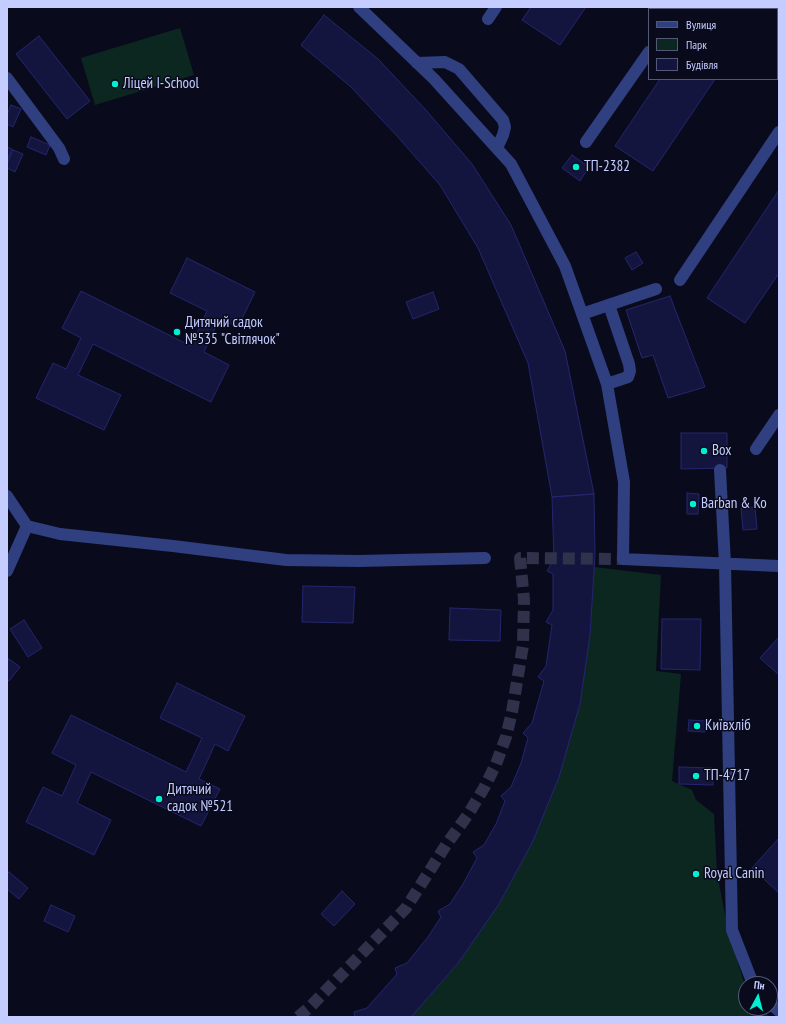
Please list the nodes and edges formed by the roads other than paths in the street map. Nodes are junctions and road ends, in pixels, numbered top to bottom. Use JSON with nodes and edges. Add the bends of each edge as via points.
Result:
{"nodes":[{"id":1,"x":358,"y":7,"type":"edge"},
{"id":2,"x":496,"y":7,"type":"edge"},
{"id":3,"x":488,"y":19,"type":"dead end"},
{"id":4,"x":648,"y":53,"type":"edge"},
{"id":5,"x":417,"y":63,"type":"junction"},
{"id":6,"x":7,"y":78,"type":"edge"},
{"id":7,"x":779,"y":132,"type":"edge"},
{"id":8,"x":586,"y":142,"type":"dead end"},
{"id":9,"x":496,"y":148,"type":"junction"},
{"id":10,"x":64,"y":159,"type":"dead end"},
{"id":11,"x":680,"y":280,"type":"dead end"},
{"id":12,"x":656,"y":289,"type":"dead end"},
{"id":13,"x":609,"y":305,"type":"junction"},
{"id":14,"x":582,"y":314,"type":"junction"},
{"id":15,"x":607,"y":384,"type":"junction"},
{"id":16,"x":779,"y":416,"type":"edge"},
{"id":17,"x":756,"y":449,"type":"dead end"},
{"id":18,"x":720,"y":470,"type":"dead end"},
{"id":19,"x":7,"y":496,"type":"edge"},
{"id":20,"x":27,"y":526,"type":"junction"},
{"id":21,"x":485,"y":558,"type":"dead end"},
{"id":22,"x":725,"y":564,"type":"junction"},
{"id":23,"x":779,"y":566,"type":"edge"},
{"id":24,"x":7,"y":571,"type":"edge"},
{"id":25,"x":750,"y":976,"type":"edge"}],
"edges":[{"from":1,"to":5,"type":"lane"},
{"from":2,"to":3,"type":"lane"},
{"from":4,"to":8,"type":"lane"},
{"from":5,"to":9,"type":"lane"},
{"from":5,"to":9,"type":"lane","via":[[445,62],[459,69],[503,120],[503,135]]},
{"from":6,"to":10,"type":"lane","via":[[59,148]]},
{"from":7,"to":11,"type":"lane"},
{"from":9,"to":14,"type":"lane","via":[[511,164],[565,266]]},
{"from":12,"to":13,"type":"lane"},
{"from":13,"to":14,"type":"lane"},
{"from":13,"to":15,"type":"lane","via":[[630,371],[628,377]]},
{"from":14,"to":15,"type":"lane"},
{"from":15,"to":22,"type":"lane","via":[[624,482],[623,559]]},
{"from":16,"to":17,"type":"lane"},
{"from":18,"to":22,"type":"lane"},
{"from":19,"to":20,"type":"lane"},
{"from":20,"to":21,"type":"lane","via":[[60,534],[286,560]]},
{"from":20,"to":24,"type":"lane"},
{"from":22,"to":23,"type":"lane"},
{"from":22,"to":25,"type":"lane","via":[[732,930]]}]}
